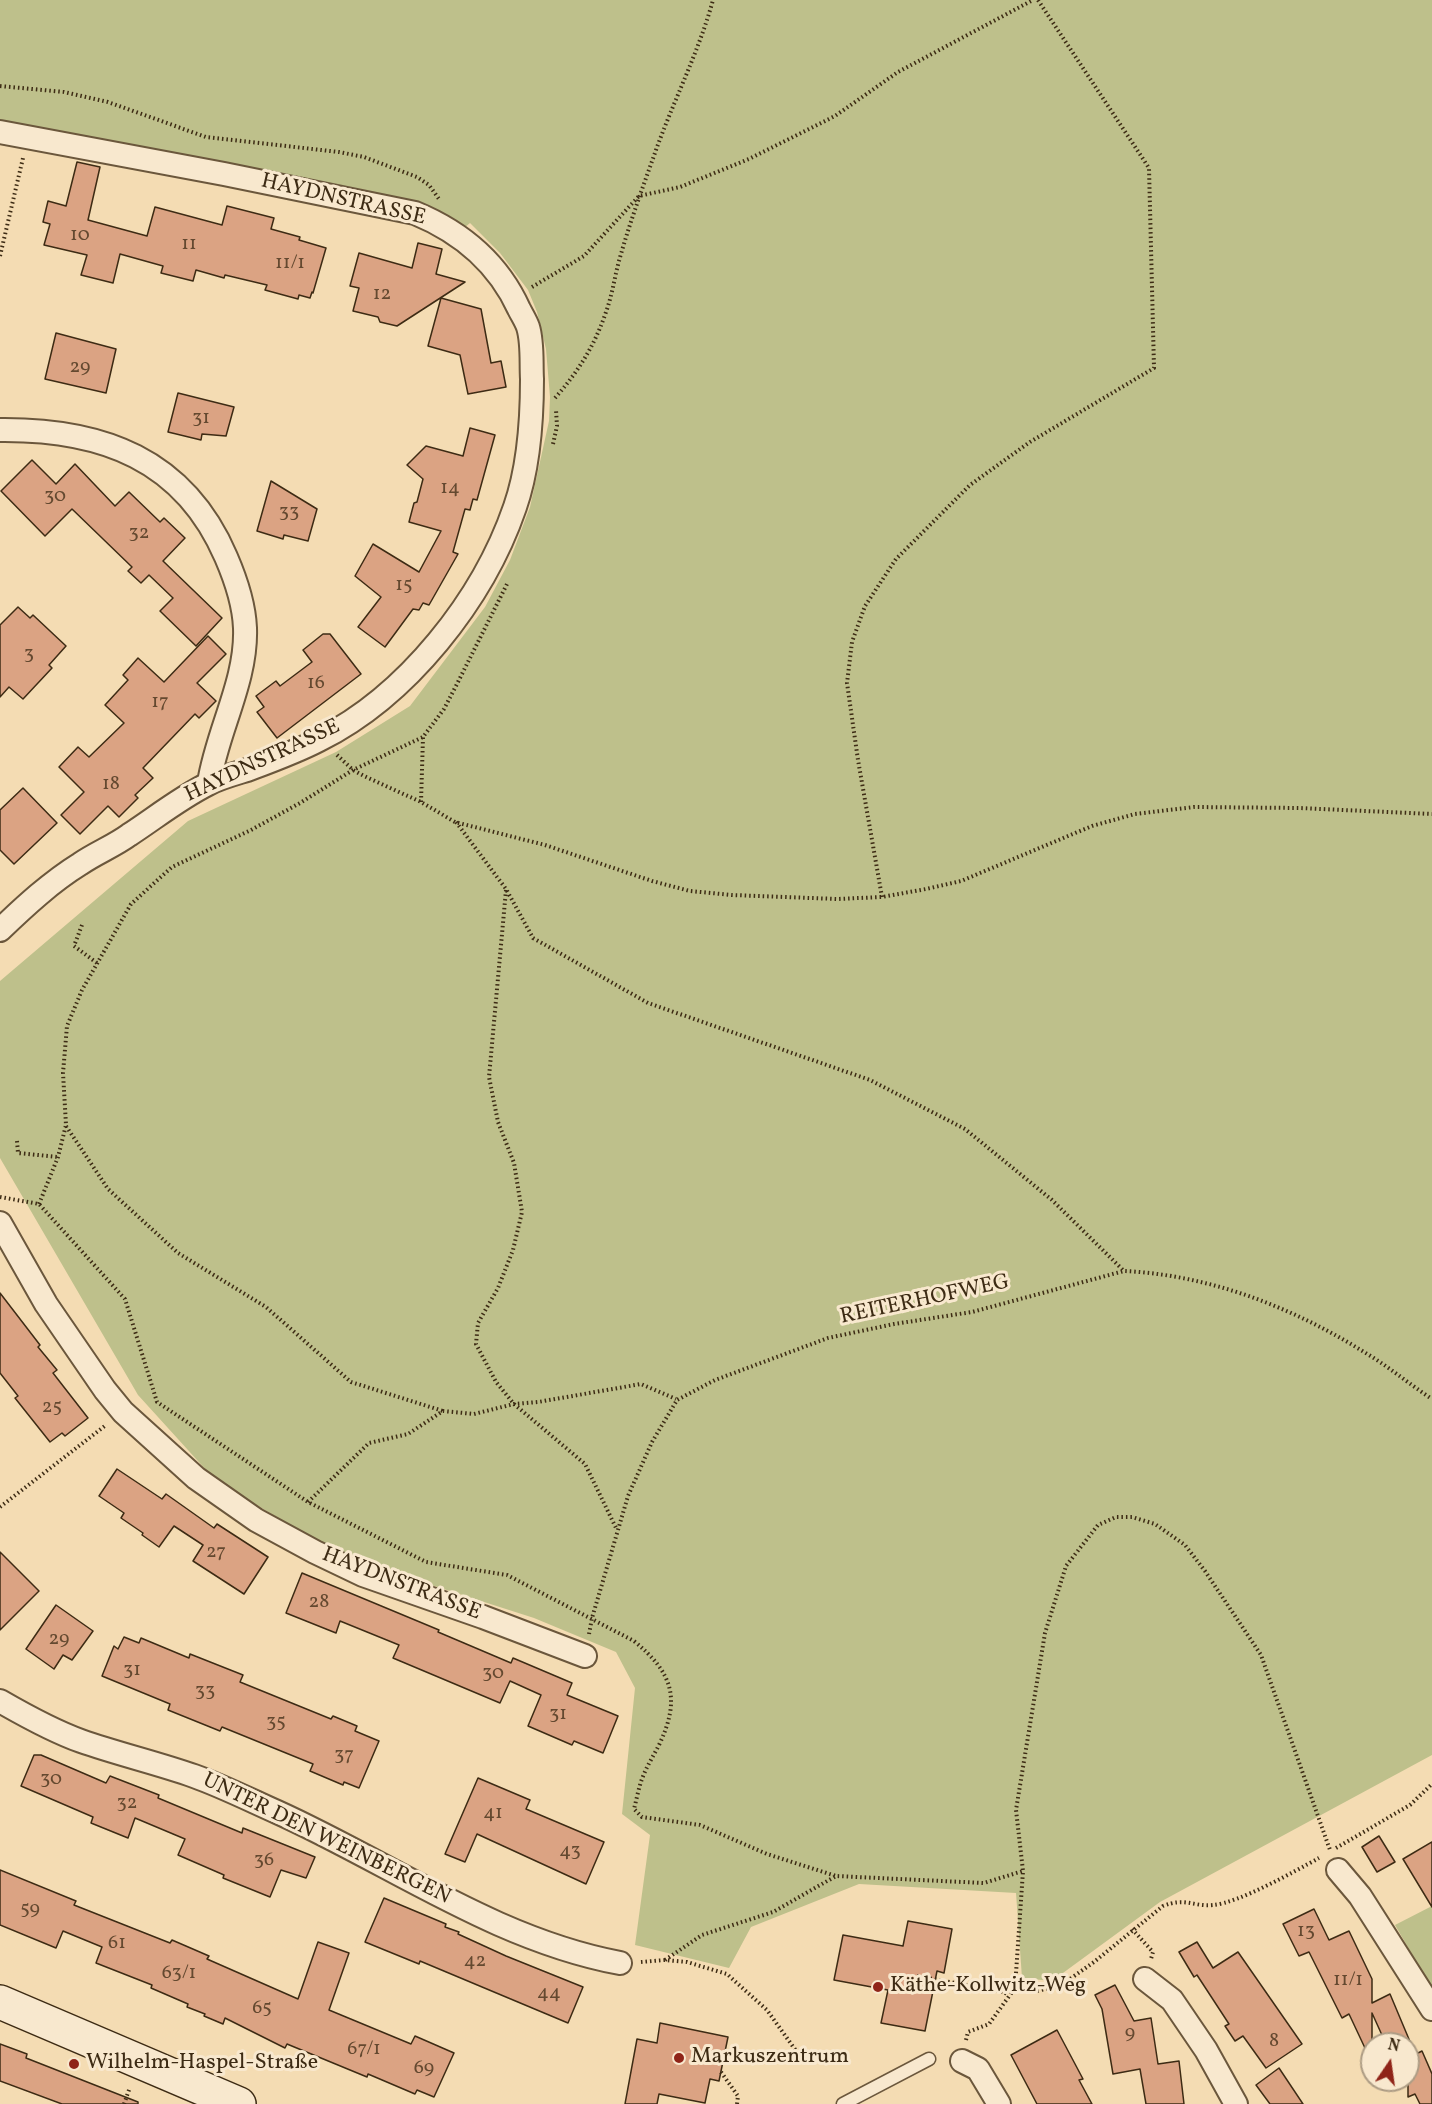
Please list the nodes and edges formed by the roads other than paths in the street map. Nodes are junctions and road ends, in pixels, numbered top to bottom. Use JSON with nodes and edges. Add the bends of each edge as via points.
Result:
{"nodes":[{"id":1,"x":0,"y":132,"type":"edge"},
{"id":2,"x":0,"y":430,"type":"edge"},
{"id":3,"x":209,"y":783,"type":"junction"},
{"id":4,"x":0,"y":930,"type":"edge"},
{"id":5,"x":0,"y":1223,"type":"edge"},
{"id":6,"x":585,"y":1656,"type":"road end"},
{"id":7,"x":0,"y":1701,"type":"edge"},
{"id":8,"x":1330,"y":1859,"type":"road end"},
{"id":9,"x":620,"y":1963,"type":"road end"},
{"id":10,"x":1145,"y":1979,"type":"road end"},
{"id":11,"x":0,"y":2002,"type":"edge"},
{"id":12,"x":1432,"y":2009,"type":"edge"},
{"id":13,"x":929,"y":2059,"type":"dead end"},
{"id":14,"x":962,"y":2061,"type":"road end"},
{"id":15,"x":239,"y":2104,"type":"edge"},
{"id":16,"x":843,"y":2104,"type":"edge"},
{"id":17,"x":999,"y":2104,"type":"edge"},
{"id":18,"x":1236,"y":2104,"type":"edge"}],
"edges":[{"from":1,"to":3,"type":"street","name":"HAYDNSTRASSE","via":[[415,213],[451,231],[481,253],[512,294],[528,327],[531,414],[516,506],[495,556],[466,602],[429,654],[399,686],[360,715],[320,740]]},
{"from":2,"to":3,"type":"street","via":[[67,435],[109,445],[151,464],[190,496],[218,539],[236,579],[245,628],[243,654]]},
{"from":3,"to":4,"type":"street","name":"HAYDNSTRASSE","via":[[79,864],[36,896]]},
{"from":5,"to":6,"type":"street","name":"HAYDNSTRASSE","via":[[46,1304],[105,1390],[123,1412],[196,1478],[256,1520],[363,1575]]},
{"from":7,"to":9,"type":"street","name":"UNTER DEN WEINBERGEN","via":[[79,1740],[195,1776],[279,1813],[498,1924],[556,1948]]},
{"from":8,"to":12,"type":"street","via":[[1360,1896]]},
{"from":10,"to":18,"type":"street","via":[[1172,2000]]},
{"from":11,"to":15,"type":"street"},
{"from":13,"to":16,"type":"lane"},
{"from":14,"to":17,"type":"street","via":[[978,2069]]}]}
